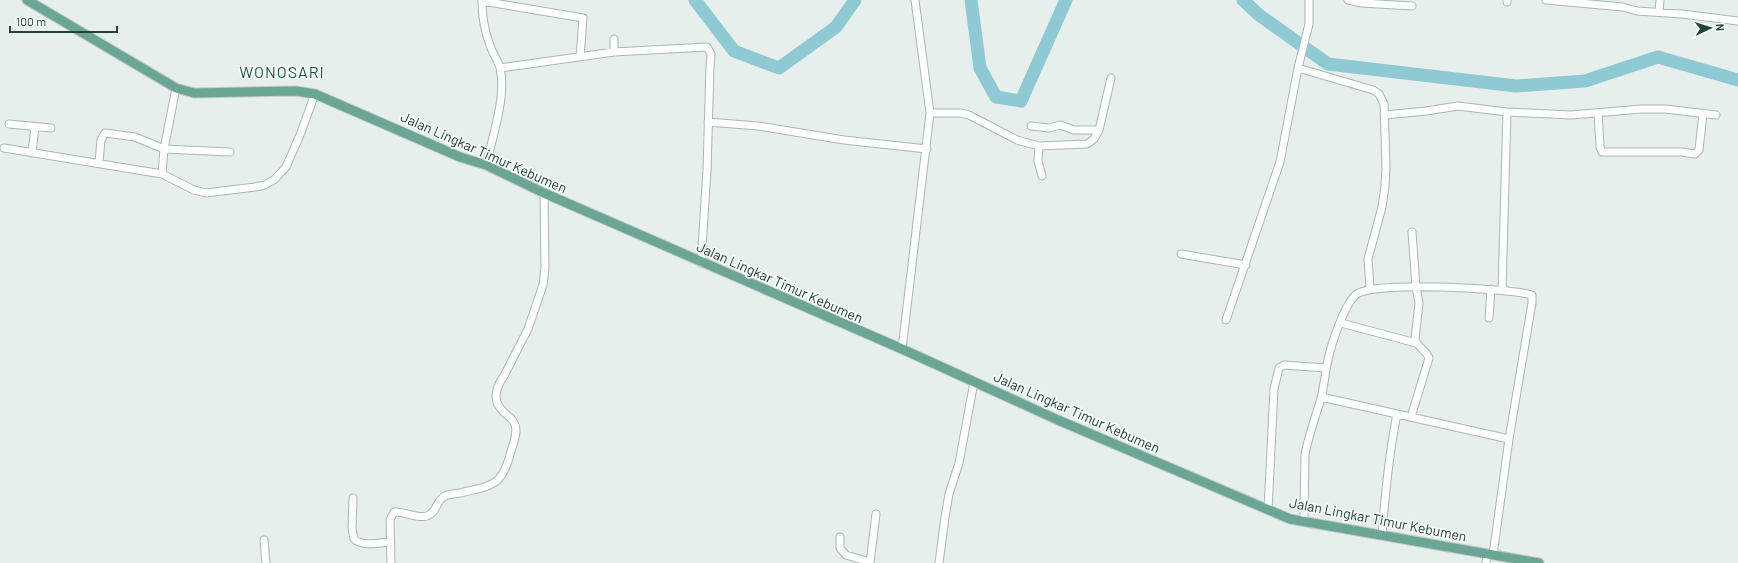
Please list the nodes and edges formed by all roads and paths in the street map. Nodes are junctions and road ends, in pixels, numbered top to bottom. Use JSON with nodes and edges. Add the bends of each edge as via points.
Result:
{"nodes":[{"id":1,"x":27,"y":0,"type":"edge"},
{"id":2,"x":915,"y":0,"type":"edge"},
{"id":3,"x":1309,"y":0,"type":"edge"},
{"id":4,"x":1348,"y":0,"type":"edge"},
{"id":5,"x":1546,"y":0,"type":"edge"},
{"id":6,"x":1660,"y":0,"type":"edge"},
{"id":7,"x":482,"y":1,"type":"edge"},
{"id":8,"x":1386,"y":2,"type":"edge"},
{"id":9,"x":1590,"y":2,"type":"edge"},
{"id":10,"x":1612,"y":3,"type":"edge"},
{"id":11,"x":1412,"y":6,"type":"dead end"},
{"id":12,"x":1659,"y":12,"type":"junction"},
{"id":13,"x":1738,"y":21,"type":"edge"},
{"id":14,"x":614,"y":39,"type":"dead end"},
{"id":15,"x":614,"y":52,"type":"junction"},
{"id":16,"x":580,"y":57,"type":"junction"},
{"id":17,"x":1298,"y":66,"type":"junction"},
{"id":18,"x":500,"y":68,"type":"junction"},
{"id":19,"x":1111,"y":78,"type":"dead end"},
{"id":20,"x":176,"y":88,"type":"junction"},
{"id":21,"x":314,"y":94,"type":"junction"},
{"id":22,"x":1507,"y":112,"type":"junction"},
{"id":23,"x":1598,"y":113,"type":"junction"},
{"id":24,"x":1703,"y":113,"type":"junction"},
{"id":25,"x":930,"y":114,"type":"junction"},
{"id":26,"x":1385,"y":115,"type":"junction"},
{"id":27,"x":1716,"y":115,"type":"dead end"},
{"id":28,"x":708,"y":122,"type":"junction"},
{"id":29,"x":9,"y":124,"type":"dead end"},
{"id":30,"x":1031,"y":126,"type":"dead end"},
{"id":31,"x":35,"y":127,"type":"junction"},
{"id":32,"x":51,"y":128,"type":"dead end"},
{"id":33,"x":1099,"y":130,"type":"junction"},
{"id":34,"x":1039,"y":146,"type":"junction"},
{"id":35,"x":4,"y":148,"type":"dead end"},
{"id":36,"x":164,"y":149,"type":"junction"},
{"id":37,"x":927,"y":149,"type":"junction"},
{"id":38,"x":230,"y":152,"type":"dead end"},
{"id":39,"x":32,"y":153,"type":"junction"},
{"id":40,"x":99,"y":163,"type":"junction"},
{"id":41,"x":486,"y":166,"type":"junction"},
{"id":42,"x":162,"y":174,"type":"junction"},
{"id":43,"x":1042,"y":176,"type":"dead end"},
{"id":44,"x":544,"y":193,"type":"junction"},
{"id":45,"x":1412,"y":232,"type":"dead end"},
{"id":46,"x":1181,"y":254,"type":"dead end"},
{"id":47,"x":701,"y":263,"type":"junction"},
{"id":48,"x":1246,"y":265,"type":"junction"},
{"id":49,"x":1416,"y":287,"type":"junction"},
{"id":50,"x":1370,"y":289,"type":"junction"},
{"id":51,"x":1491,"y":289,"type":"junction"},
{"id":52,"x":1502,"y":290,"type":"junction"},
{"id":53,"x":1489,"y":318,"type":"dead end"},
{"id":54,"x":1226,"y":320,"type":"dead end"},
{"id":55,"x":1340,"y":323,"type":"junction"},
{"id":56,"x":1416,"y":343,"type":"junction"},
{"id":57,"x":902,"y":349,"type":"junction"},
{"id":58,"x":1326,"y":368,"type":"junction"},
{"id":59,"x":974,"y":382,"type":"junction"},
{"id":60,"x":1321,"y":397,"type":"junction"},
{"id":61,"x":1397,"y":414,"type":"junction"},
{"id":62,"x":1411,"y":417,"type":"junction"},
{"id":63,"x":1509,"y":440,"type":"junction"},
{"id":64,"x":353,"y":498,"type":"dead end"},
{"id":65,"x":1268,"y":510,"type":"junction"},
{"id":66,"x":876,"y":514,"type":"dead end"},
{"id":67,"x":1304,"y":521,"type":"junction"},
{"id":68,"x":1382,"y":535,"type":"junction"},
{"id":69,"x":840,"y":537,"type":"dead end"},
{"id":70,"x":264,"y":540,"type":"dead end"},
{"id":71,"x":390,"y":542,"type":"junction"},
{"id":72,"x":1490,"y":554,"type":"junction"},
{"id":73,"x":870,"y":562,"type":"edge"},
{"id":74,"x":266,"y":563,"type":"edge"},
{"id":75,"x":391,"y":563,"type":"edge"},
{"id":76,"x":939,"y":563,"type":"edge"},
{"id":77,"x":1486,"y":563,"type":"edge"},
{"id":78,"x":1539,"y":563,"type":"edge"}],
"edges":[{"from":1,"to":20,"type":"main road","name":"Jalan Lingkar Timur Kebumen"},
{"from":2,"to":25,"type":"street"},
{"from":3,"to":17,"type":"street","via":[[1309,24]]},
{"from":4,"to":8,"type":"street"},
{"from":5,"to":9,"type":"street"},
{"from":6,"to":12,"type":"street"},
{"from":7,"to":16,"type":"street","via":[[583,18]]},
{"from":7,"to":18,"type":"street","via":[[485,32]]},
{"from":8,"to":11,"type":"street"},
{"from":9,"to":10,"type":"street"},
{"from":10,"to":12,"type":"street","via":[[1637,12]]},
{"from":12,"to":13,"type":"street"},
{"from":14,"to":15,"type":"street"},
{"from":15,"to":16,"type":"street"},
{"from":15,"to":28,"type":"street","via":[[707,47],[711,57]]},
{"from":16,"to":18,"type":"street"},
{"from":17,"to":26,"type":"street","via":[[1373,90],[1382,98]]},
{"from":17,"to":48,"type":"street","via":[[1280,162]]},
{"from":18,"to":41,"type":"street","via":[[500,104]]},
{"from":19,"to":33,"type":"street"},
{"from":20,"to":21,"type":"main road","name":"Jalan Lingkar Timur Kebumen","via":[[194,93],[296,91]]},
{"from":20,"to":36,"type":"street"},
{"from":21,"to":41,"type":"main road","name":"Jalan Lingkar Timur Kebumen"},
{"from":21,"to":42,"type":"street","via":[[292,156],[280,174],[265,185],[206,193],[194,190]]},
{"from":22,"to":23,"type":"street","via":[[1571,115]]},
{"from":22,"to":26,"type":"street","via":[[1455,106]]},
{"from":22,"to":52,"type":"street"},
{"from":23,"to":24,"type":"street","via":[[1653,109]]},
{"from":23,"to":24,"type":"street","via":[[1602,152],[1695,154],[1699,150]]},
{"from":24,"to":27,"type":"street"},
{"from":25,"to":34,"type":"street","via":[[969,115],[1017,140]]},
{"from":25,"to":37,"type":"street"},
{"from":26,"to":50,"type":"street","via":[[1385,186],[1368,258]]},
{"from":28,"to":37,"type":"street","via":[[758,126],[844,140]]},
{"from":28,"to":47,"type":"street"},
{"from":29,"to":31,"type":"street"},
{"from":30,"to":33,"type":"street","via":[[1049,128],[1060,125],[1074,130]]},
{"from":31,"to":32,"type":"street"},
{"from":31,"to":39,"type":"street"},
{"from":33,"to":34,"type":"street","via":[[1094,139],[1087,144]]},
{"from":34,"to":43,"type":"street","via":[[1038,161]]},
{"from":35,"to":39,"type":"street"},
{"from":36,"to":38,"type":"street"},
{"from":36,"to":40,"type":"street","via":[[135,138],[105,133],[101,140]]},
{"from":36,"to":42,"type":"street"},
{"from":37,"to":57,"type":"street"},
{"from":39,"to":40,"type":"street"},
{"from":40,"to":42,"type":"street"},
{"from":41,"to":44,"type":"main road","name":"Jalan Lingkar Timur Kebumen"},
{"from":44,"to":47,"type":"main road","name":"Jalan Lingkar Timur Kebumen"},
{"from":44,"to":71,"type":"street","via":[[543,285],[528,329],[499,382],[496,396],[501,410],[515,425],[516,432],[507,468],[493,485],[445,496],[429,515],[394,512],[390,520]]},
{"from":45,"to":49,"type":"street"},
{"from":46,"to":48,"type":"street"},
{"from":47,"to":57,"type":"main road","name":"Jalan Lingkar Timur Kebumen"},
{"from":48,"to":54,"type":"street"},
{"from":49,"to":50,"type":"street"},
{"from":49,"to":51,"type":"street"},
{"from":49,"to":56,"type":"street","via":[[1419,311]]},
{"from":50,"to":55,"type":"street","via":[[1358,293],[1351,300]]},
{"from":51,"to":52,"type":"street"},
{"from":51,"to":53,"type":"street"},
{"from":52,"to":63,"type":"street","via":[[1532,295]]},
{"from":55,"to":56,"type":"street"},
{"from":55,"to":58,"type":"street"},
{"from":56,"to":62,"type":"street","via":[[1429,358]]},
{"from":57,"to":59,"type":"main road","name":"Jalan Lingkar Timur Kebumen"},
{"from":58,"to":60,"type":"street"},
{"from":58,"to":65,"type":"street","via":[[1284,365],[1278,370],[1271,415]]},
{"from":59,"to":65,"type":"main road","name":"Jalan Lingkar Timur Kebumen"},
{"from":59,"to":76,"type":"street","via":[[959,464],[949,494]]},
{"from":60,"to":61,"type":"street"},
{"from":60,"to":67,"type":"street","via":[[1306,454]]},
{"from":61,"to":62,"type":"street"},
{"from":61,"to":68,"type":"street","via":[[1385,490]]},
{"from":62,"to":63,"type":"street"},
{"from":63,"to":72,"type":"street"},
{"from":64,"to":71,"type":"street","via":[[354,539],[357,542],[373,544]]},
{"from":65,"to":67,"type":"main road","name":"Jalan Lingkar Timur Kebumen","via":[[1290,519]]},
{"from":66,"to":73,"type":"street"},
{"from":67,"to":68,"type":"main road","name":"Jalan Lingkar Timur Kebumen"},
{"from":68,"to":72,"type":"main road","name":"Jalan Lingkar Timur Kebumen"},
{"from":69,"to":73,"type":"street","via":[[840,548],[846,555]]},
{"from":70,"to":74,"type":"street"},
{"from":71,"to":75,"type":"street"},
{"from":72,"to":77,"type":"street"},
{"from":72,"to":78,"type":"main road","name":"Jalan Lingkar Timur Kebumen"}]}
